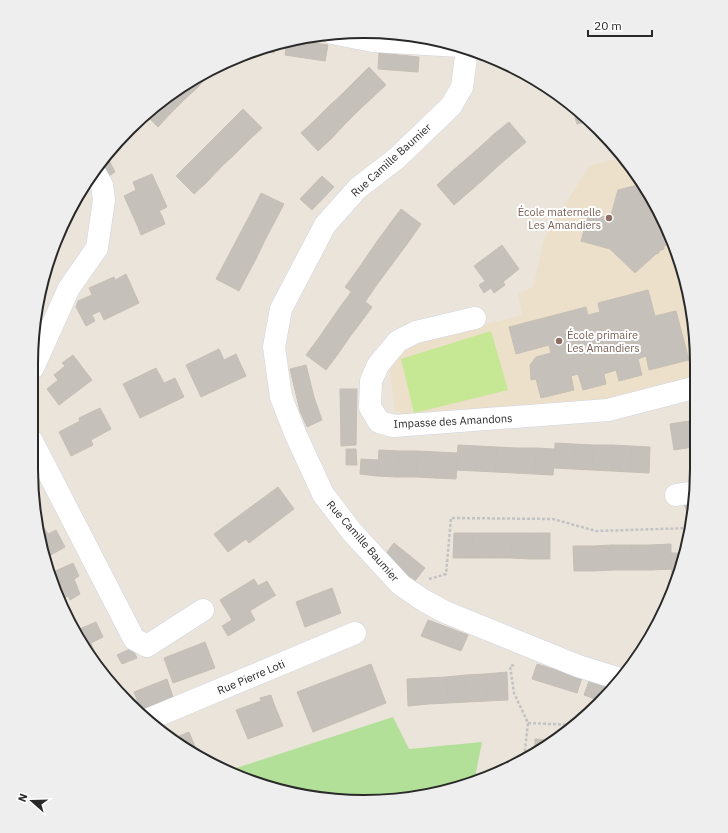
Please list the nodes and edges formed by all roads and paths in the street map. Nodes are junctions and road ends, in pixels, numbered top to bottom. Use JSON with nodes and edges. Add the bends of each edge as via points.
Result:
{"nodes":[{"id":1,"x":357,"y":38,"type":"edge"},
{"id":2,"x":429,"y":44,"type":"edge"},
{"id":3,"x":466,"y":54,"type":"edge"},
{"id":4,"x":97,"y":177,"type":"edge"},
{"id":5,"x":475,"y":318,"type":"dead end"},
{"id":6,"x":38,"y":356,"type":"edge"},
{"id":7,"x":690,"y":389,"type":"edge"},
{"id":8,"x":38,"y":453,"type":"edge"},
{"id":9,"x":685,"y":528,"type":"edge"},
{"id":10,"x":412,"y":592,"type":"junction"},
{"id":11,"x":203,"y":610,"type":"dead end"},
{"id":12,"x":355,"y":633,"type":"dead end"},
{"id":13,"x":525,"y":644,"type":"junction"},
{"id":14,"x":615,"y":677,"type":"edge"},
{"id":15,"x":153,"y":717,"type":"edge"},
{"id":16,"x":528,"y":723,"type":"junction"},
{"id":17,"x":566,"y":725,"type":"edge"},
{"id":18,"x":525,"y":752,"type":"edge"}],
"edges":[{"from":1,"to":2,"type":"street"},
{"from":3,"to":10,"type":"street","name":"Rue Camille Baumier","via":[[462,87],[451,106],[397,158],[358,188],[325,225],[281,309],[274,347],[281,397],[322,494],[352,532],[401,585]]},
{"from":4,"to":6,"type":"street","via":[[102,186],[104,200],[97,248],[69,288]]},
{"from":5,"to":7,"type":"street","name":"Impasse des Amandons","via":[[416,332],[398,342],[378,365],[371,381],[370,407],[380,422],[394,426],[608,410]]},
{"from":8,"to":11,"type":"street","via":[[134,640],[147,646]]},
{"from":9,"to":10,"type":"path","via":[[596,531],[553,520],[451,518],[446,574],[420,581]]},
{"from":10,"to":13,"type":"street","name":"Rue Camille Baumier","via":[[445,612]]},
{"from":12,"to":15,"type":"street","name":"Rue Pierre Loti"},
{"from":13,"to":14,"type":"street","name":"Rue Camille Baumier","via":[[578,666]]},
{"from":13,"to":16,"type":"path","via":[[517,664],[510,666],[514,693]]},
{"from":16,"to":17,"type":"path"},
{"from":16,"to":18,"type":"path"}]}
